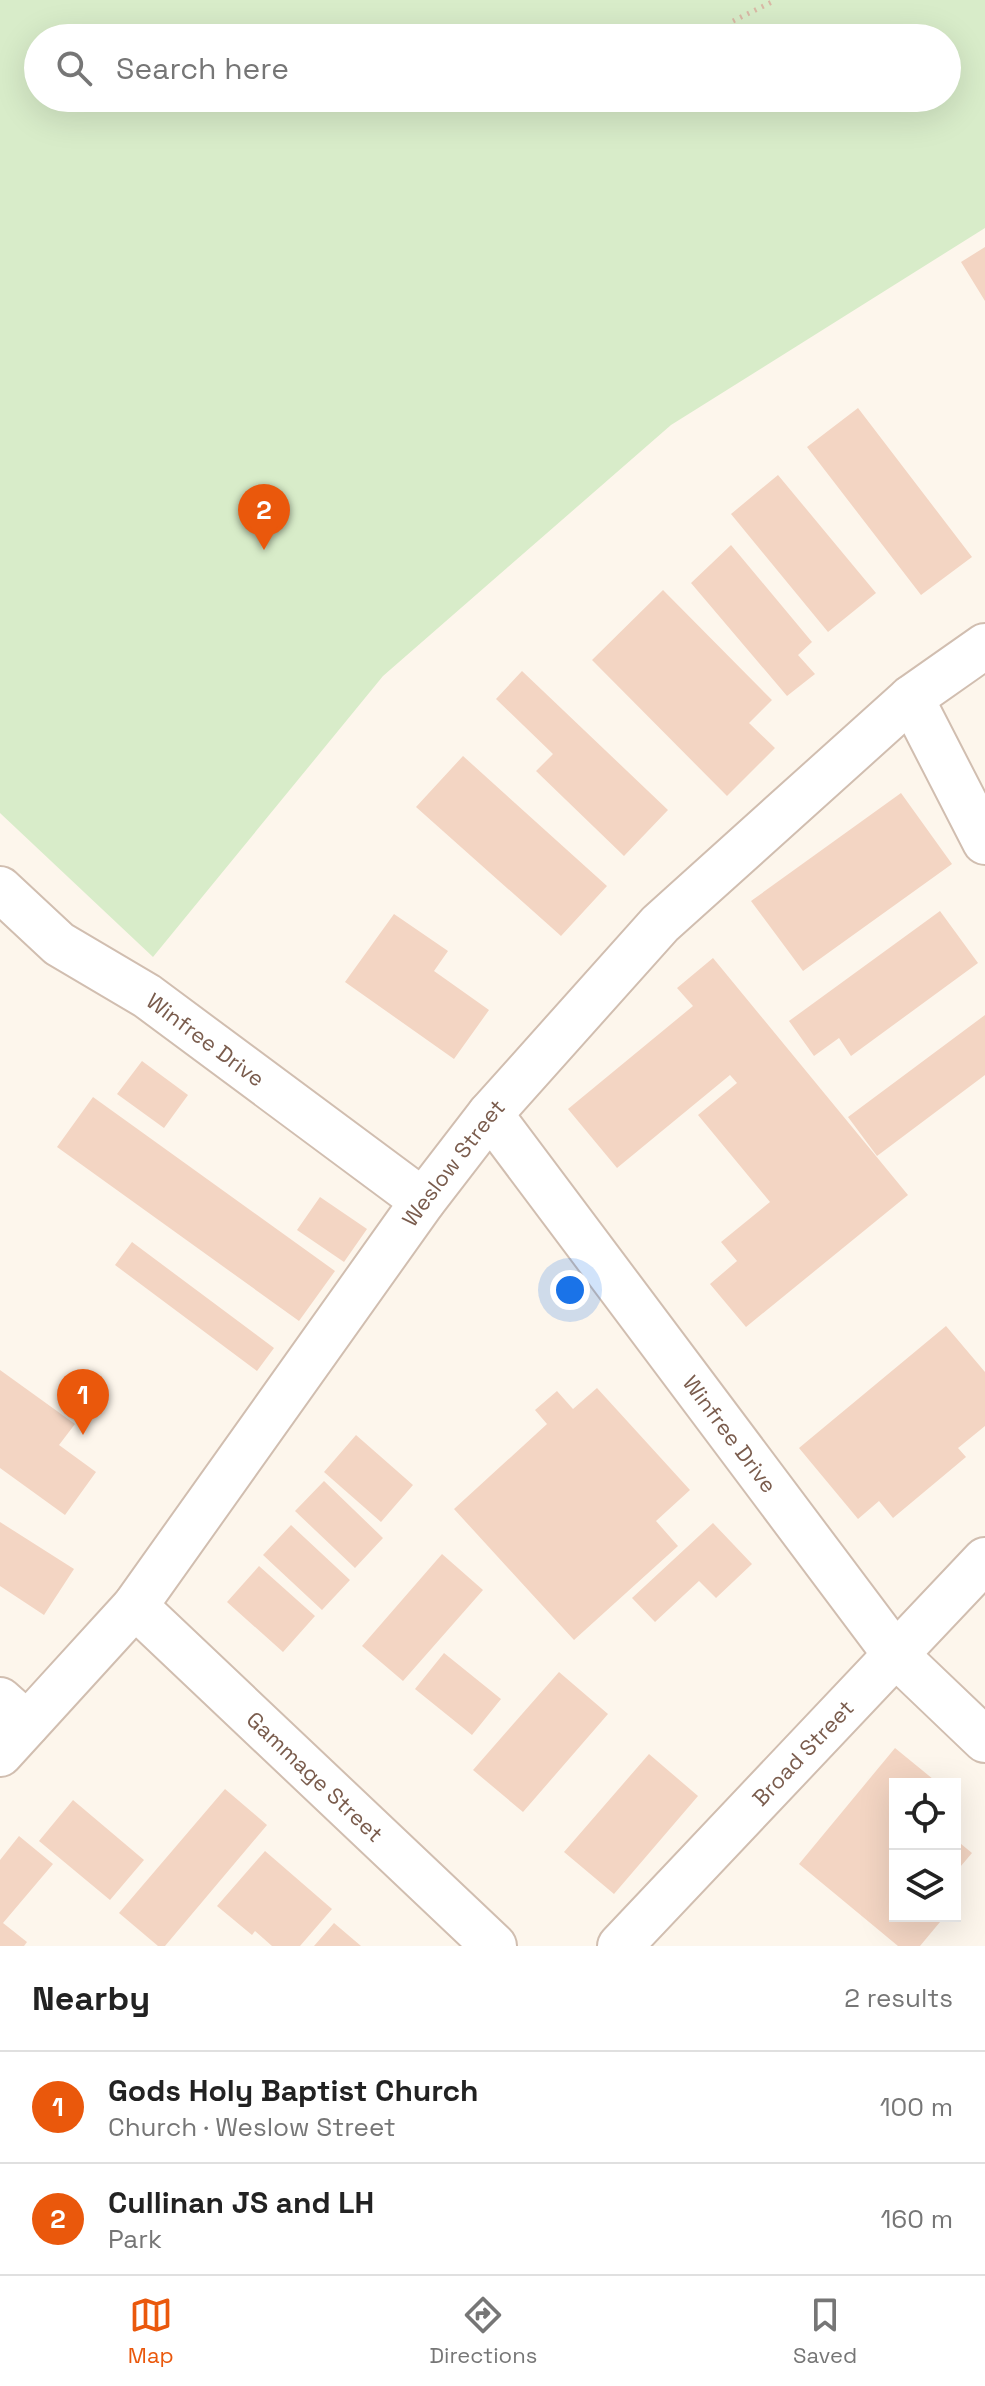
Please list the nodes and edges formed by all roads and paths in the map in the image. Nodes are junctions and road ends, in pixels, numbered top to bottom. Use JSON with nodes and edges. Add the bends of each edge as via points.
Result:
{"nodes":[{"id":1,"x":776,"y":0,"type":"edge"},
{"id":2,"x":733,"y":21,"type":"dead end"},
{"id":3,"x":985,"y":646,"type":"edge"},
{"id":4,"x":911,"y":698,"type":"junction"},
{"id":5,"x":985,"y":842,"type":"edge"},
{"id":6,"x":1,"y":892,"type":"edge"},
{"id":7,"x":490,"y":1114,"type":"junction"},
{"id":8,"x":423,"y":1201,"type":"junction"},
{"id":9,"x":985,"y":1560,"type":"edge"},
{"id":10,"x":135,"y":1606,"type":"junction"},
{"id":11,"x":895,"y":1654,"type":"junction"},
{"id":12,"x":9,"y":1726,"type":"edge"},
{"id":13,"x":985,"y":1740,"type":"edge"},
{"id":14,"x":494,"y":1946,"type":"edge"},
{"id":15,"x":620,"y":1946,"type":"edge"}],
"edges":[{"from":1,"to":2,"type":"path"},
{"from":3,"to":4,"type":"street","name":"Weslow Street"},
{"from":4,"to":5,"type":"street"},
{"from":4,"to":7,"type":"street","name":"Weslow Street","via":[[660,924]]},
{"from":6,"to":8,"type":"street","name":"Winfree Drive","via":[[59,944],[147,996]]},
{"from":7,"to":8,"type":"street","name":"Weslow Street"},
{"from":7,"to":11,"type":"street","name":"Winfree Drive"},
{"from":8,"to":10,"type":"street","name":"Weslow Street"},
{"from":9,"to":11,"type":"street","name":"Broad Street"},
{"from":10,"to":12,"type":"street","name":"Weslow Street"},
{"from":10,"to":14,"type":"street","name":"Gammage Street"},
{"from":11,"to":13,"type":"street","name":"Winfree Drive"},
{"from":11,"to":15,"type":"street","name":"Broad Street"}]}
